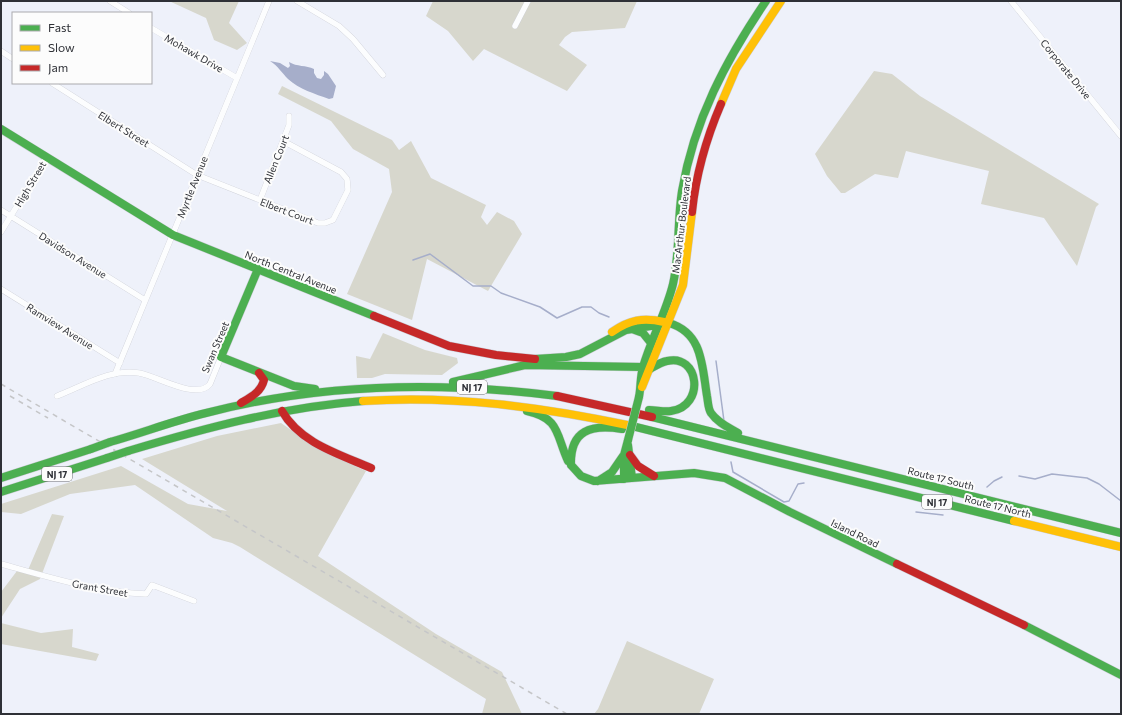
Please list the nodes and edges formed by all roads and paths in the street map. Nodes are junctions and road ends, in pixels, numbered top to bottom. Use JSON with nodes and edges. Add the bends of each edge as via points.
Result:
{"nodes":[{"id":1,"x":110,"y":1,"type":"edge"},
{"id":2,"x":269,"y":1,"type":"edge"},
{"id":3,"x":297,"y":1,"type":"edge"},
{"id":4,"x":528,"y":1,"type":"edge"},
{"id":5,"x":766,"y":1,"type":"edge"},
{"id":6,"x":780,"y":1,"type":"edge"},
{"id":7,"x":1011,"y":1,"type":"edge"},
{"id":8,"x":127,"y":12,"type":"edge"},
{"id":9,"x":754,"y":18,"type":"junction"},
{"id":10,"x":515,"y":26,"type":"dead end"},
{"id":11,"x":152,"y":29,"type":"edge"},
{"id":12,"x":1,"y":51,"type":"edge"},
{"id":13,"x":746,"y":51,"type":"junction"},
{"id":14,"x":12,"y":58,"type":"edge"},
{"id":15,"x":383,"y":75,"type":"dead end"},
{"id":16,"x":236,"y":78,"type":"junction"},
{"id":17,"x":54,"y":84,"type":"edge"},
{"id":18,"x":289,"y":116,"type":"dead end"},
{"id":19,"x":1,"y":129,"type":"edge"},
{"id":20,"x":1121,"y":136,"type":"edge"},
{"id":21,"x":284,"y":141,"type":"junction"},
{"id":22,"x":47,"y":157,"type":"junction"},
{"id":23,"x":197,"y":175,"type":"junction"},
{"id":24,"x":260,"y":200,"type":"junction"},
{"id":25,"x":1,"y":210,"type":"edge"},
{"id":26,"x":11,"y":216,"type":"junction"},
{"id":27,"x":1,"y":232,"type":"edge"},
{"id":28,"x":173,"y":235,"type":"junction"},
{"id":29,"x":258,"y":269,"type":"junction"},
{"id":30,"x":1,"y":289,"type":"edge"},
{"id":31,"x":146,"y":300,"type":"junction"},
{"id":32,"x":658,"y":323,"type":"junction"},
{"id":33,"x":668,"y":323,"type":"junction"},
{"id":34,"x":629,"y":329,"type":"junction"},
{"id":35,"x":651,"y":343,"type":"junction"},
{"id":36,"x":598,"y":345,"type":"junction"},
{"id":37,"x":221,"y":357,"type":"junction"},
{"id":38,"x":120,"y":363,"type":"junction"},
{"id":39,"x":647,"y":368,"type":"junction"},
{"id":40,"x":259,"y":373,"type":"junction"},
{"id":41,"x":115,"y":374,"type":"junction"},
{"id":42,"x":437,"y":386,"type":"junction"},
{"id":43,"x":330,"y":390,"type":"junction"},
{"id":44,"x":58,"y":396,"type":"dead end"},
{"id":45,"x":511,"y":404,"type":"junction"},
{"id":46,"x":611,"y":407,"type":"junction"},
{"id":47,"x":231,"y":408,"type":"junction"},
{"id":48,"x":282,"y":411,"type":"junction"},
{"id":49,"x":684,"y":438,"type":"junction"},
{"id":50,"x":756,"y":442,"type":"junction"},
{"id":51,"x":626,"y":455,"type":"junction"},
{"id":52,"x":571,"y":465,"type":"junction"},
{"id":53,"x":371,"y":468,"type":"dead end"},
{"id":54,"x":655,"y":476,"type":"junction"},
{"id":55,"x":1,"y":478,"type":"edge"},
{"id":56,"x":628,"y":479,"type":"junction"},
{"id":57,"x":597,"y":481,"type":"junction"},
{"id":58,"x":3,"y":492,"type":"edge"},
{"id":59,"x":1121,"y":533,"type":"edge"},
{"id":60,"x":1121,"y":547,"type":"edge"},
{"id":61,"x":1,"y":564,"type":"edge"},
{"id":62,"x":194,"y":601,"type":"dead end"},
{"id":63,"x":1121,"y":676,"type":"edge"}],
"edges":[{"from":1,"to":8,"type":"street"},
{"from":2,"to":16,"type":"street","name":"Myrtle Avenue"},
{"from":3,"to":15,"type":"street","via":[[339,26]]},
{"from":4,"to":10,"type":"street"},
{"from":5,"to":9,"type":"main road","name":"MacArthur Boulevard"},
{"from":6,"to":13,"type":"main road","name":"MacArthur Boulevard"},
{"from":7,"to":20,"type":"street","name":"Corporate Drive"},
{"from":9,"to":13,"type":"main road","via":[[761,24],[745,48]]},
{"from":9,"to":32,"type":"main road","name":"MacArthur Boulevard","via":[[720,72],[691,148],[682,189],[674,279]]},
{"from":11,"to":16,"type":"street","name":"Mohawk Drive"},
{"from":12,"to":14,"type":"street"},
{"from":13,"to":33,"type":"main road","name":"MacArthur Boulevard","via":[[726,87],[702,151],[694,191],[685,278]]},
{"from":16,"to":23,"type":"street","name":"Myrtle Avenue"},
{"from":17,"to":23,"type":"street","name":"Elbert Street"},
{"from":18,"to":21,"type":"street","name":"Allen Court"},
{"from":19,"to":22,"type":"main road","name":"North Central Avenue"},
{"from":21,"to":24,"type":"street","name":"Allen Court"},
{"from":21,"to":24,"type":"street","name":"Elbert Court","via":[[340,172],[346,179],[348,190],[336,217],[325,223]]},
{"from":22,"to":26,"type":"street","name":"High Street"},
{"from":22,"to":28,"type":"main road","name":"North Central Avenue"},
{"from":23,"to":24,"type":"street","name":"Elbert Court"},
{"from":23,"to":28,"type":"street","name":"Myrtle Avenue"},
{"from":25,"to":26,"type":"street","name":"Davidson Avenue"},
{"from":26,"to":27,"type":"street","name":"High Street"},
{"from":26,"to":31,"type":"street","name":"Davidson Avenue"},
{"from":28,"to":29,"type":"main road","name":"North Central Avenue"},
{"from":28,"to":31,"type":"street","name":"Myrtle Avenue"},
{"from":29,"to":36,"type":"main road","name":"North Central Avenue","via":[[427,338],[462,349],[552,358],[579,354]]},
{"from":29,"to":37,"type":"main road","name":"Swan Street"},
{"from":30,"to":38,"type":"street","name":"Ramview Avenue"},
{"from":31,"to":38,"type":"street","name":"Myrtle Avenue"},
{"from":32,"to":33,"type":"main road","name":"North Central Avenue"},
{"from":32,"to":34,"type":"main road","name":"North Central Avenue"},
{"from":32,"to":35,"type":"main road","name":"MacArthur Boulevard"},
{"from":32,"to":36,"type":"main road","name":"North Central Avenue","via":[[649,318],[628,322],[616,328]]},
{"from":33,"to":39,"type":"main road","name":"MacArthur Boulevard"},
{"from":33,"to":50,"type":"main road","name":"North Central Avenue","via":[[687,332],[698,345],[708,406],[713,418]]},
{"from":34,"to":35,"type":"main road","via":[[643,333]]},
{"from":34,"to":36,"type":"main road","name":"North Central Avenue"},
{"from":35,"to":39,"type":"main road","name":"MacArthur Boulevard"},
{"from":37,"to":40,"type":"main road"},
{"from":37,"to":41,"type":"street","name":"Swan Street","via":[[210,384],[198,391],[188,390],[141,373]]},
{"from":38,"to":41,"type":"street","name":"Myrtle Avenue"},
{"from":39,"to":42,"type":"main road","via":[[525,365]]},
{"from":39,"to":46,"type":"main road","via":[[670,360],[687,365],[694,373],[697,384],[690,402],[680,409],[668,412]]},
{"from":39,"to":51,"type":"main road","name":"MacArthur Boulevard","bridge":true},
{"from":40,"to":43,"type":"main road","via":[[294,386]]},
{"from":40,"to":47,"type":"main road","via":[[264,380],[261,388],[250,398]]},
{"from":41,"to":44,"type":"street","name":"Swan Street"},
{"from":42,"to":43,"type":"main road","number":"NJ 17","via":[[383,386]]},
{"from":42,"to":46,"type":"main road","number":"NJ 17","via":[[525,392]]},
{"from":43,"to":47,"type":"main road","number":"NJ 17"},
{"from":45,"to":48,"type":"main road","number":"NJ 17","via":[[400,399],[335,403]]},
{"from":45,"to":49,"type":"main road","number":"NJ 17","via":[[572,412]]},
{"from":45,"to":52,"type":"main road","via":[[514,409],[538,414],[553,424]]},
{"from":46,"to":50,"type":"main road","number":"NJ 17"},
{"from":47,"to":55,"type":"main road","number":"NJ 17","bridge":true,"via":[[110,442]]},
{"from":48,"to":53,"type":"main road","via":[[292,426],[304,436]]},
{"from":48,"to":58,"type":"main road","number":"NJ 17","bridge":true,"via":[[209,427]]},
{"from":49,"to":52,"type":"main road","via":[[612,427],[589,429],[572,443]]},
{"from":49,"to":60,"type":"main road","name":"Route 17 North","number":"NJ 17"},
{"from":50,"to":59,"type":"main road","name":"Route 17 South","number":"NJ 17"},
{"from":51,"to":54,"type":"main road"},
{"from":51,"to":56,"type":"main road","name":"MacArthur Boulevard"},
{"from":51,"to":57,"type":"main road","via":[[614,469]]},
{"from":52,"to":57,"type":"main road","name":"Island Road","via":[[581,476]]},
{"from":54,"to":56,"type":"main road","name":"Island Road"},
{"from":54,"to":63,"type":"main road","name":"Island Road","via":[[700,473],[731,480],[796,515],[1020,623]]},
{"from":56,"to":57,"type":"main road","name":"Island Road"},
{"from":61,"to":62,"type":"street","name":"Grant Street","via":[[68,582],[127,593],[146,594],[152,585]]}]}
